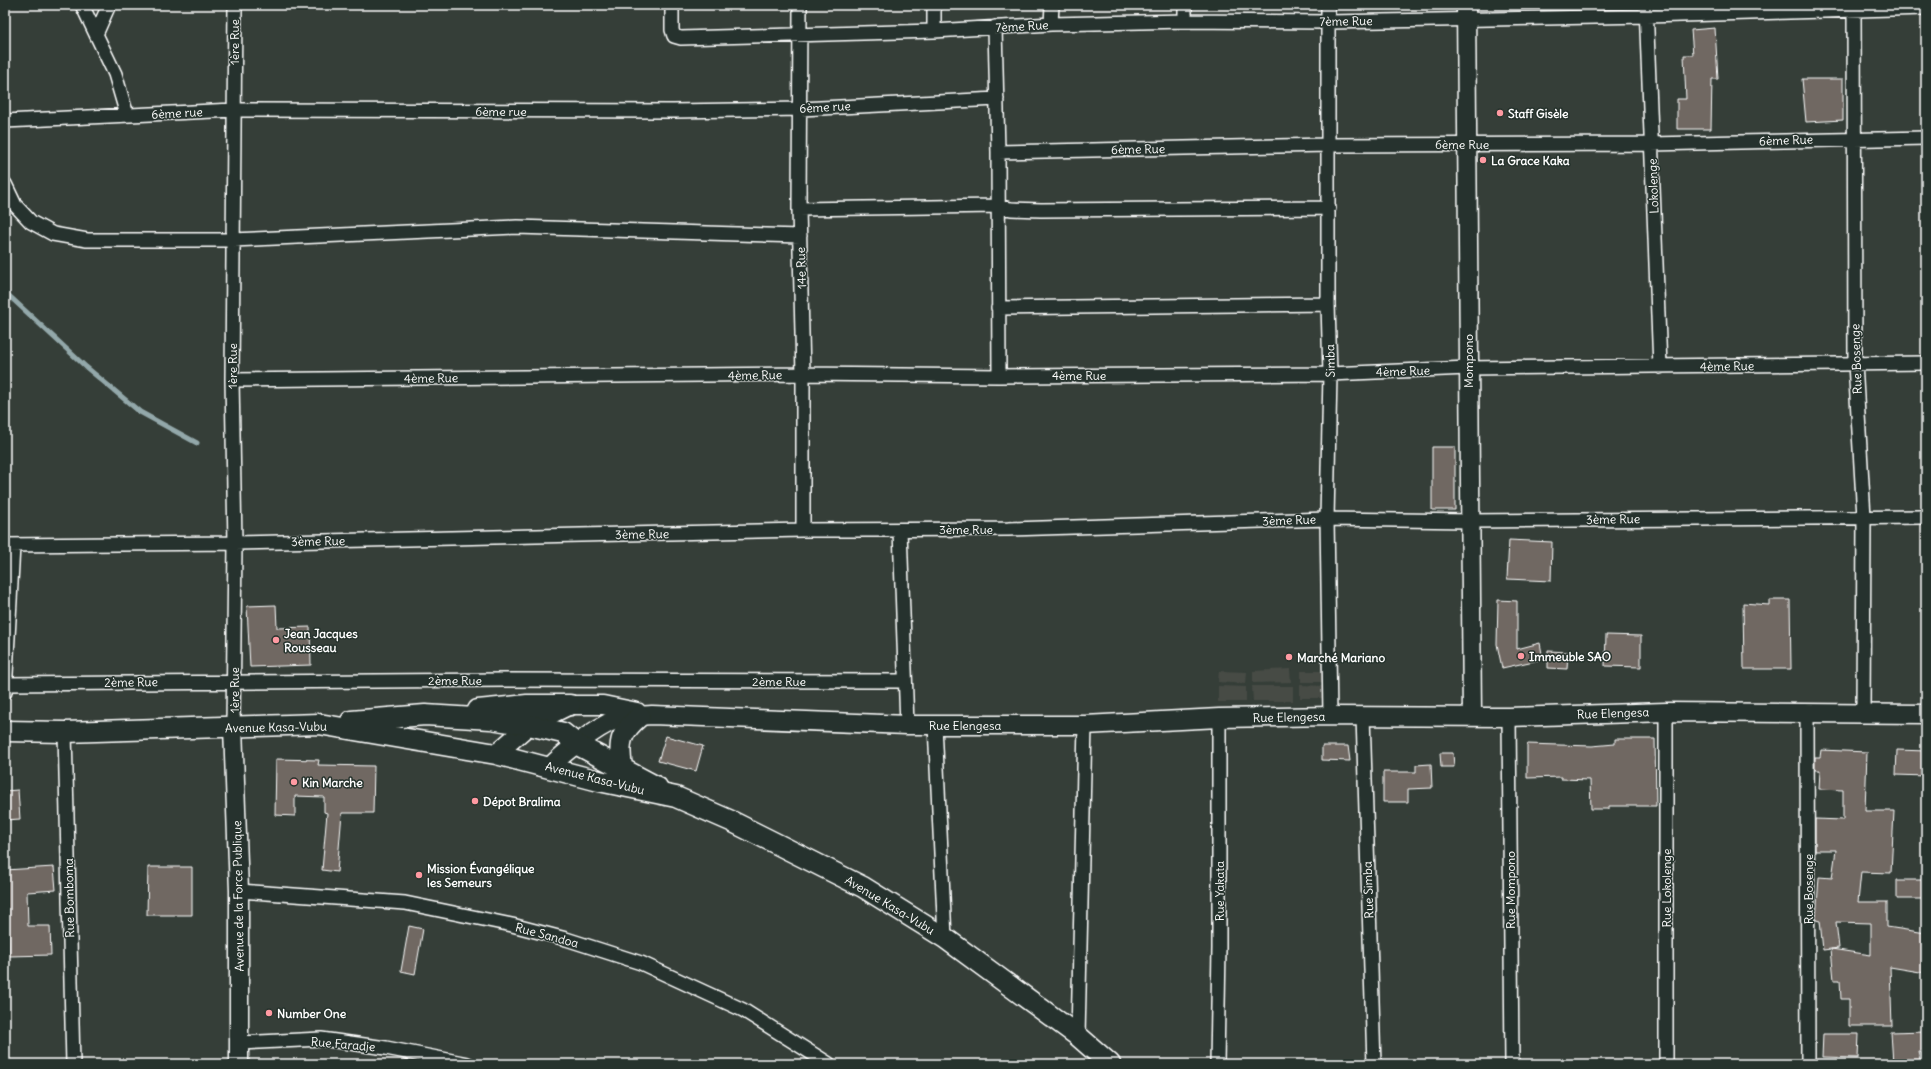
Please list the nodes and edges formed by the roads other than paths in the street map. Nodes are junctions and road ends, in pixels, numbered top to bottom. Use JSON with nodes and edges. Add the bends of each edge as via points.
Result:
{"nodes":[{"id":1,"x":82,"y":5,"type":"edge"},
{"id":2,"x":109,"y":5,"type":"edge"},
{"id":3,"x":234,"y":5,"type":"edge"},
{"id":4,"x":672,"y":5,"type":"edge"},
{"id":5,"x":800,"y":5,"type":"edge"},
{"id":6,"x":934,"y":5,"type":"edge"},
{"id":7,"x":1052,"y":5,"type":"edge"},
{"id":8,"x":1185,"y":5,"type":"edge"},
{"id":9,"x":1328,"y":5,"type":"edge"},
{"id":10,"x":1854,"y":8,"type":"edge"},
{"id":11,"x":1926,"y":8,"type":"edge"},
{"id":12,"x":1647,"y":11,"type":"edge"},
{"id":13,"x":1466,"y":12,"type":"edge"},
{"id":14,"x":1185,"y":21,"type":"junction"},
{"id":15,"x":1328,"y":22,"type":"junction"},
{"id":16,"x":1051,"y":24,"type":"junction"},
{"id":17,"x":995,"y":27,"type":"junction"},
{"id":18,"x":934,"y":31,"type":"junction"},
{"id":19,"x":97,"y":32,"type":"junction"},
{"id":20,"x":800,"y":35,"type":"junction"},
{"id":21,"x":997,"y":99,"type":"junction"},
{"id":22,"x":801,"y":109,"type":"junction"},
{"id":23,"x":234,"y":110,"type":"junction"},
{"id":24,"x":127,"y":115,"type":"junction"},
{"id":25,"x":5,"y":121,"type":"edge"},
{"id":26,"x":1855,"y":138,"type":"junction"},
{"id":27,"x":1926,"y":138,"type":"edge"},
{"id":28,"x":1467,"y":144,"type":"junction"},
{"id":29,"x":1651,"y":144,"type":"junction"},
{"id":30,"x":1329,"y":145,"type":"junction"},
{"id":31,"x":998,"y":152,"type":"junction"},
{"id":32,"x":5,"y":184,"type":"edge"},
{"id":33,"x":997,"y":206,"type":"junction"},
{"id":34,"x":1329,"y":208,"type":"junction"},
{"id":35,"x":799,"y":209,"type":"junction"},
{"id":36,"x":800,"y":236,"type":"junction"},
{"id":37,"x":232,"y":240,"type":"junction"},
{"id":38,"x":1328,"y":304,"type":"junction"},
{"id":39,"x":998,"y":308,"type":"junction"},
{"id":40,"x":1926,"y":363,"type":"edge"},
{"id":41,"x":1855,"y":364,"type":"junction"},
{"id":42,"x":1660,"y":367,"type":"junction"},
{"id":43,"x":1468,"y":368,"type":"junction"},
{"id":44,"x":803,"y":374,"type":"junction"},
{"id":45,"x":1330,"y":374,"type":"junction"},
{"id":46,"x":999,"y":376,"type":"junction"},
{"id":47,"x":232,"y":380,"type":"junction"},
{"id":48,"x":1864,"y":517,"type":"junction"},
{"id":49,"x":1926,"y":517,"type":"edge"},
{"id":50,"x":1327,"y":519,"type":"junction"},
{"id":51,"x":1470,"y":521,"type":"junction"},
{"id":52,"x":803,"y":530,"type":"junction"},
{"id":53,"x":900,"y":530,"type":"junction"},
{"id":54,"x":235,"y":543,"type":"junction"},
{"id":55,"x":9,"y":546,"type":"edge"},
{"id":56,"x":905,"y":681,"type":"junction"},
{"id":57,"x":234,"y":682,"type":"junction"},
{"id":58,"x":5,"y":684,"type":"edge"},
{"id":59,"x":5,"y":692,"type":"edge"},
{"id":60,"x":570,"y":705,"type":"junction"},
{"id":61,"x":1666,"y":712,"type":"junction"},
{"id":62,"x":1863,"y":713,"type":"junction"},
{"id":63,"x":1807,"y":714,"type":"junction"},
{"id":64,"x":1926,"y":714,"type":"edge"},
{"id":65,"x":646,"y":715,"type":"junction"},
{"id":66,"x":439,"y":716,"type":"junction"},
{"id":67,"x":1330,"y":716,"type":"junction"},
{"id":68,"x":1363,"y":716,"type":"junction"},
{"id":69,"x":1472,"y":717,"type":"junction"},
{"id":70,"x":1509,"y":717,"type":"junction"},
{"id":71,"x":1219,"y":718,"type":"junction"},
{"id":72,"x":319,"y":724,"type":"junction"},
{"id":73,"x":907,"y":725,"type":"junction"},
{"id":74,"x":935,"y":725,"type":"junction"},
{"id":75,"x":1085,"y":725,"type":"junction"},
{"id":76,"x":530,"y":726,"type":"junction"},
{"id":77,"x":234,"y":727,"type":"junction"},
{"id":78,"x":5,"y":731,"type":"edge"},
{"id":79,"x":65,"y":732,"type":"junction"},
{"id":80,"x":578,"y":745,"type":"junction"},
{"id":81,"x":496,"y":754,"type":"junction"},
{"id":82,"x":550,"y":767,"type":"junction"},
{"id":83,"x":622,"y":768,"type":"junction"},
{"id":84,"x":676,"y":797,"type":"junction"},
{"id":85,"x":239,"y":891,"type":"junction"},
{"id":86,"x":946,"y":938,"type":"junction"},
{"id":87,"x":1078,"y":1036,"type":"junction"},
{"id":88,"x":240,"y":1043,"type":"junction"},
{"id":89,"x":73,"y":1064,"type":"edge"},
{"id":90,"x":239,"y":1064,"type":"edge"},
{"id":91,"x":468,"y":1064,"type":"edge"},
{"id":92,"x":830,"y":1064,"type":"edge"},
{"id":93,"x":1110,"y":1064,"type":"edge"},
{"id":94,"x":1217,"y":1064,"type":"edge"},
{"id":95,"x":1374,"y":1064,"type":"edge"},
{"id":96,"x":1512,"y":1064,"type":"edge"},
{"id":97,"x":1666,"y":1064,"type":"edge"},
{"id":98,"x":1808,"y":1064,"type":"edge"}],
"edges":[{"from":1,"to":19,"type":"street"},
{"from":2,"to":19,"type":"street"},
{"from":3,"to":23,"type":"street","name":"1ère Rue"},
{"from":4,"to":20,"type":"street","name":"7ème Rue","via":[[672,30],[674,36],[681,38]]},
{"from":5,"to":20,"type":"street","name":"14e Rue"},
{"from":6,"to":18,"type":"street"},
{"from":7,"to":16,"type":"street"},
{"from":8,"to":14,"type":"street"},
{"from":9,"to":15,"type":"street","name":"Simba"},
{"from":10,"to":11,"type":"street","name":"7ème Rue"},
{"from":10,"to":12,"type":"street","name":"7ème Rue"},
{"from":10,"to":26,"type":"street","name":"Rue Bosenge"},
{"from":12,"to":13,"type":"street","name":"7ème Rue"},
{"from":12,"to":29,"type":"street","name":"Lokolenge"},
{"from":13,"to":15,"type":"street","name":"7ème Rue"},
{"from":13,"to":28,"type":"street","name":"Mompono"},
{"from":14,"to":15,"type":"street","name":"7ème Rue"},
{"from":14,"to":16,"type":"street","name":"7ème Rue"},
{"from":15,"to":30,"type":"street","name":"Simba"},
{"from":16,"to":17,"type":"street","name":"7ème Rue"},
{"from":17,"to":18,"type":"street","name":"7ème Rue"},
{"from":17,"to":21,"type":"street"},
{"from":18,"to":20,"type":"street","name":"7ème Rue"},
{"from":19,"to":24,"type":"street","via":[[116,74]]},
{"from":20,"to":22,"type":"street","name":"14e Rue"},
{"from":21,"to":22,"type":"street","name":"6ème rue"},
{"from":21,"to":31,"type":"street"},
{"from":22,"to":23,"type":"street","name":"6ème rue"},
{"from":22,"to":35,"type":"street","name":"14e Rue"},
{"from":23,"to":24,"type":"street","name":"6ème rue"},
{"from":23,"to":37,"type":"street","name":"1ère Rue"},
{"from":24,"to":25,"type":"street","name":"6ème rue"},
{"from":26,"to":27,"type":"street","name":"6ème Rue"},
{"from":26,"to":29,"type":"street","name":"6ème Rue"},
{"from":26,"to":41,"type":"street","name":"Rue Bosenge"},
{"from":28,"to":29,"type":"street","name":"6ème Rue"},
{"from":28,"to":30,"type":"street","name":"6ème Rue"},
{"from":28,"to":43,"type":"street","name":"Mompono"},
{"from":29,"to":42,"type":"street","name":"Lokolenge"},
{"from":30,"to":31,"type":"street","name":"6ème Rue"},
{"from":30,"to":34,"type":"street","name":"Simba"},
{"from":31,"to":33,"type":"street"},
{"from":32,"to":37,"type":"street","via":[[15,205],[31,222],[53,234],[87,240]]},
{"from":33,"to":34,"type":"street","via":[[1041,210]]},
{"from":33,"to":35,"type":"street"},
{"from":33,"to":39,"type":"street"},
{"from":34,"to":38,"type":"street","name":"Simba"},
{"from":35,"to":36,"type":"street","name":"14e Rue"},
{"from":36,"to":37,"type":"street","via":[[517,227]]},
{"from":36,"to":44,"type":"street","name":"14e Rue"},
{"from":37,"to":47,"type":"street","name":"1ère Rue"},
{"from":38,"to":39,"type":"street"},
{"from":38,"to":45,"type":"street","name":"Simba"},
{"from":39,"to":46,"type":"street"},
{"from":40,"to":41,"type":"street","name":"4ème Rue"},
{"from":41,"to":42,"type":"street","name":"4ème Rue"},
{"from":41,"to":48,"type":"street","name":"Rue Bosenge"},
{"from":42,"to":43,"type":"street","name":"4ème Rue"},
{"from":43,"to":45,"type":"street","name":"4ème Rue"},
{"from":43,"to":51,"type":"street","name":"Mompono"},
{"from":44,"to":46,"type":"street","name":"4ème Rue"},
{"from":44,"to":47,"type":"street","name":"4ème Rue"},
{"from":44,"to":52,"type":"street","name":"14e Rue"},
{"from":45,"to":46,"type":"street","name":"4ème Rue"},
{"from":45,"to":50,"type":"street","name":"Simba"},
{"from":47,"to":54,"type":"street","name":"1ère Rue"},
{"from":48,"to":49,"type":"street","name":"3ème Rue"},
{"from":48,"to":51,"type":"street","name":"3ème Rue"},
{"from":48,"to":62,"type":"street","name":"Rue Bosenge"},
{"from":50,"to":51,"type":"street","name":"3ème Rue"},
{"from":50,"to":53,"type":"street","name":"3ème Rue"},
{"from":50,"to":67,"type":"street","name":"Simba"},
{"from":51,"to":69,"type":"street","name":"Mompono"},
{"from":52,"to":53,"type":"street","name":"3ème Rue"},
{"from":52,"to":54,"type":"street","name":"3ème Rue"},
{"from":53,"to":56,"type":"street"},
{"from":54,"to":55,"type":"street","name":"3ème Rue"},
{"from":54,"to":57,"type":"street","name":"1ère Rue"},
{"from":55,"to":58,"type":"street"},
{"from":56,"to":57,"type":"street","name":"2ème Rue"},
{"from":56,"to":73,"type":"street"},
{"from":57,"to":58,"type":"street","name":"2ème Rue"},
{"from":57,"to":77,"type":"street","name":"1ère Rue"},
{"from":58,"to":59,"type":"street"},
{"from":60,"to":65,"type":"street","via":[[603,705]]},
{"from":60,"to":66,"type":"main road","via":[[527,705]]},
{"from":60,"to":76,"type":"street"},
{"from":61,"to":63,"type":"street","name":"Rue Elengesa"},
{"from":61,"to":70,"type":"street","name":"Rue Elengesa"},
{"from":61,"to":97,"type":"street","name":"Rue Lokolenge"},
{"from":62,"to":63,"type":"street","name":"Rue Elengesa"},
{"from":62,"to":64,"type":"street","name":"Rue Elengesa"},
{"from":63,"to":98,"type":"street","name":"Rue Bosenge"},
{"from":65,"to":73,"type":"street","name":"Rue Elengesa"},
{"from":65,"to":80,"type":"street","via":[[610,722]]},
{"from":65,"to":83,"type":"main road","via":[[630,724],[620,741]]},
{"from":66,"to":72,"type":"main road"},
{"from":66,"to":76,"type":"main road","via":[[491,719]]},
{"from":67,"to":68,"type":"street","name":"Rue Elengesa"},
{"from":67,"to":71,"type":"street","name":"Rue Elengesa"},
{"from":68,"to":69,"type":"street","name":"Rue Elengesa"},
{"from":68,"to":95,"type":"street","name":"Rue Simba"},
{"from":69,"to":70,"type":"street","name":"Rue Elengesa"},
{"from":70,"to":96,"type":"street","name":"Rue Mompono"},
{"from":71,"to":75,"type":"street","name":"Rue Elengesa"},
{"from":71,"to":94,"type":"street","name":"Rue Yakata"},
{"from":72,"to":77,"type":"main road","name":"Avenue Kasa-Vubu"},
{"from":72,"to":81,"type":"main road","name":"Avenue Kasa-Vubu"},
{"from":73,"to":74,"type":"street","name":"Rue Elengesa"},
{"from":74,"to":75,"type":"street","name":"Rue Elengesa"},
{"from":74,"to":86,"type":"street"},
{"from":75,"to":87,"type":"street"},
{"from":76,"to":80,"type":"main road","via":[[563,733]]},
{"from":76,"to":81,"type":"street"},
{"from":77,"to":79,"type":"main road","name":"Avenue Kasa-Vubu"},
{"from":77,"to":85,"type":"street","name":"Avenue de la Force Publique"},
{"from":78,"to":79,"type":"main road","name":"Avenue Kasa-Vubu"},
{"from":79,"to":89,"type":"street","name":"Rue Bomboma"},
{"from":80,"to":82,"type":"street"},
{"from":80,"to":83,"type":"main road"},
{"from":81,"to":82,"type":"main road","name":"Avenue Kasa-Vubu"},
{"from":82,"to":84,"type":"main road","name":"Avenue Kasa-Vubu","via":[[599,781]]},
{"from":83,"to":84,"type":"main road"},
{"from":84,"to":86,"type":"main road","name":"Avenue Kasa-Vubu","via":[[731,821],[862,887]]},
{"from":85,"to":88,"type":"street","name":"Avenue de la Force Publique"},
{"from":85,"to":92,"type":"street","name":"Rue Sandoa","via":[[405,903],[566,939],[641,963],[743,1010]]},
{"from":86,"to":87,"type":"main road","name":"Avenue Kasa-Vubu"},
{"from":87,"to":93,"type":"main road","name":"Avenue Kasa-Vubu"},
{"from":88,"to":90,"type":"street","name":"Avenue de la Force Publique"},
{"from":88,"to":91,"type":"street","name":"Rue Faradje","via":[[321,1040],[386,1048]]}]}
